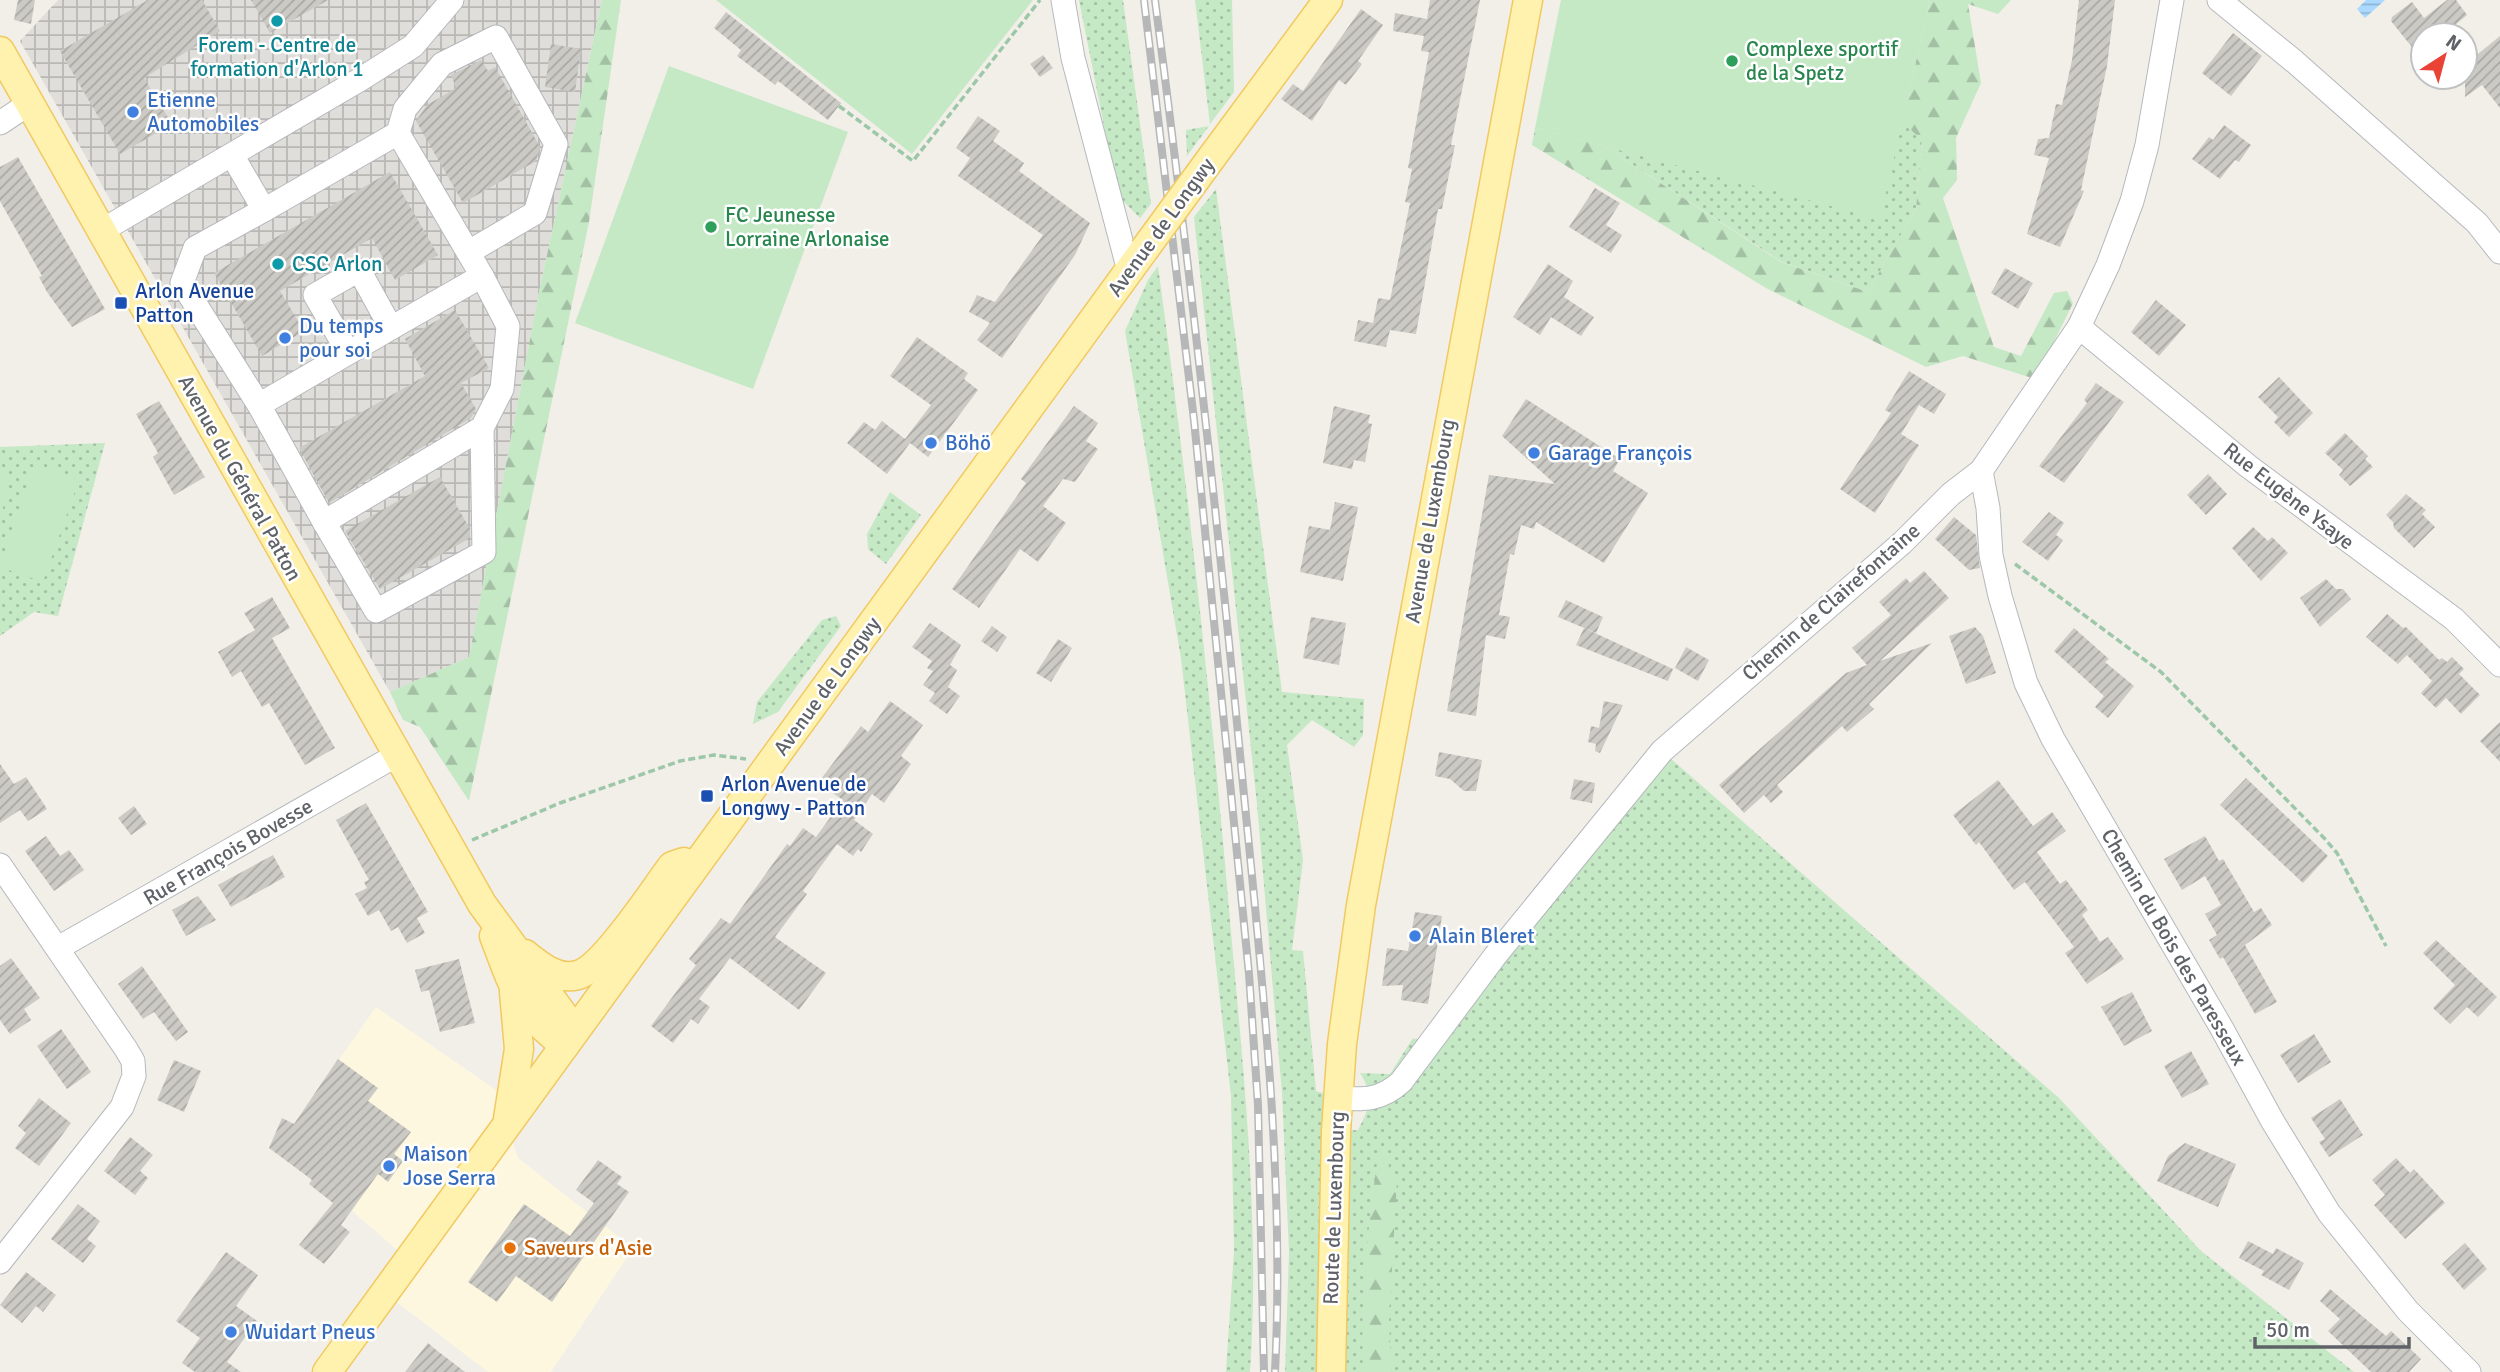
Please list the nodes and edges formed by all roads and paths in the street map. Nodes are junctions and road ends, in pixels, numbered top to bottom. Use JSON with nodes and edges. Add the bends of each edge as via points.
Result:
{"nodes":[{"id":1,"x":452,"y":0,"type":"edge"},
{"id":2,"x":1040,"y":0,"type":"edge"},
{"id":3,"x":1063,"y":0,"type":"edge"},
{"id":4,"x":1328,"y":0,"type":"edge"},
{"id":5,"x":1528,"y":0,"type":"edge"},
{"id":6,"x":2172,"y":0,"type":"edge"},
{"id":7,"x":2219,"y":0,"type":"edge"},
{"id":8,"x":0,"y":51,"type":"edge"},
{"id":9,"x":30,"y":103,"type":"junction"},
{"id":10,"x":839,"y":106,"type":"dead end"},
{"id":11,"x":0,"y":123,"type":"edge"},
{"id":12,"x":398,"y":133,"type":"junction"},
{"id":13,"x":232,"y":155,"type":"junction"},
{"id":14,"x":264,"y":210,"type":"junction"},
{"id":15,"x":101,"y":231,"type":"junction"},
{"id":16,"x":469,"y":253,"type":"junction"},
{"id":17,"x":2500,"y":253,"type":"edge"},
{"id":18,"x":1136,"y":261,"type":"junction"},
{"id":19,"x":482,"y":276,"type":"junction"},
{"id":20,"x":2079,"y":327,"type":"junction"},
{"id":21,"x":391,"y":328,"type":"junction"},
{"id":22,"x":348,"y":352,"type":"junction"},
{"id":23,"x":259,"y":405,"type":"junction"},
{"id":24,"x":482,"y":428,"type":"junction"},
{"id":25,"x":1981,"y":471,"type":"junction"},
{"id":26,"x":324,"y":522,"type":"junction"},
{"id":27,"x":1990,"y":555,"type":"junction"},
{"id":28,"x":2500,"y":664,"type":"edge"},
{"id":29,"x":397,"y":755,"type":"junction"},
{"id":30,"x":772,"y":762,"type":"junction"},
{"id":31,"x":451,"y":850,"type":"junction"},
{"id":32,"x":703,"y":856,"type":"junction"},
{"id":33,"x":0,"y":865,"type":"edge"},
{"id":34,"x":482,"y":904,"type":"junction"},
{"id":35,"x":2386,"y":946,"type":"dead end"},
{"id":36,"x":58,"y":948,"type":"junction"},
{"id":37,"x":514,"y":990,"type":"junction"},
{"id":38,"x":570,"y":1038,"type":"junction"},
{"id":39,"x":1342,"y":1044,"type":"joint"},
{"id":40,"x":1338,"y":1098,"type":"junction"},
{"id":41,"x":507,"y":1124,"type":"junction"},
{"id":42,"x":0,"y":1262,"type":"edge"},
{"id":43,"x":327,"y":1372,"type":"edge"},
{"id":44,"x":1331,"y":1372,"type":"edge"},
{"id":45,"x":2469,"y":1372,"type":"edge"}],
"edges":[{"from":1,"to":13,"type":"street","via":[[412,46]]},
{"from":2,"to":10,"type":"path","via":[[913,161]]},
{"from":3,"to":18,"type":"street","via":[[1073,58]]},
{"from":4,"to":18,"type":"main road","name":"Avenue de Longwy","bridge":true},
{"from":5,"to":39,"type":"main road","name":"Avenue de Luxembourg","via":[[1361,905]]},
{"from":6,"to":20,"type":"street","name":"Chemin de Clairefontaine","via":[[2150,133],[2132,201]]},
{"from":7,"to":17,"type":"street","via":[[2477,223]]},
{"from":8,"to":9,"type":"main road","name":"Avenue du Général Patton"},
{"from":9,"to":11,"type":"street"},
{"from":9,"to":15,"type":"main road","name":"Avenue du Général Patton"},
{"from":12,"to":14,"type":"street"},
{"from":12,"to":16,"type":"street"},
{"from":12,"to":16,"type":"street","via":[[405,109],[442,64],[496,37],[555,144],[535,213]]},
{"from":13,"to":14,"type":"street"},
{"from":13,"to":15,"type":"street"},
{"from":14,"to":23,"type":"street","via":[[195,248],[182,283]]},
{"from":15,"to":29,"type":"main road","name":"Avenue du Général Patton"},
{"from":16,"to":19,"type":"street"},
{"from":18,"to":30,"type":"main road","name":"Avenue de Longwy"},
{"from":19,"to":21,"type":"street"},
{"from":19,"to":24,"type":"street","via":[[508,326],[502,389]]},
{"from":20,"to":25,"type":"street","name":"Chemin de Clairefontaine"},
{"from":20,"to":28,"type":"street","name":"Rue Eugène Ysaye","via":[[2248,466],[2454,619]]},
{"from":21,"to":22,"type":"street"},
{"from":21,"to":22,"type":"street","via":[[359,270],[315,295]]},
{"from":22,"to":23,"type":"street"},
{"from":23,"to":26,"type":"street"},
{"from":24,"to":26,"type":"street"},
{"from":24,"to":26,"type":"street","via":[[484,552],[376,611]]},
{"from":25,"to":27,"type":"street","name":"Chemin du Bois des Paresseux","via":[[1989,508]]},
{"from":25,"to":40,"type":"street","name":"Chemin de Clairefontaine","via":[[1662,751],[1495,956],[1401,1082],[1370,1100]]},
{"from":27,"to":35,"type":"path","via":[[2017,565],[2171,682],[2331,846]]},
{"from":27,"to":45,"type":"street","name":"Chemin du Bois des Paresseux","via":[[2026,683],[2053,739],[2273,1122],[2329,1213],[2367,1263]]},
{"from":29,"to":31,"type":"main road","name":"Avenue du Général Patton"},
{"from":29,"to":36,"type":"street","name":"Rue François Bovesse"},
{"from":30,"to":31,"type":"path","via":[[714,755],[680,761],[549,808]]},
{"from":30,"to":32,"type":"main road","name":"Avenue de Longwy"},
{"from":31,"to":34,"type":"main road","name":"Avenue du Général Patton"},
{"from":32,"to":34,"type":"main road","via":[[672,866],[596,966],[576,976],[549,972],[525,954]]},
{"from":32,"to":38,"type":"main road","name":"Avenue de Longwy"},
{"from":33,"to":36,"type":"street"},
{"from":34,"to":37,"type":"main road"},
{"from":34,"to":38,"type":"main road"},
{"from":36,"to":42,"type":"street","via":[[126,1049],[134,1076],[121,1107]]},
{"from":37,"to":38,"type":"main road","via":[[536,1024]]},
{"from":37,"to":41,"type":"main road","via":[[519,1049]]},
{"from":38,"to":41,"type":"main road","name":"Avenue de Longwy"},
{"from":39,"to":40,"type":"main road","name":"Route de Luxembourg"},
{"from":40,"to":44,"type":"main road","name":"Route de Luxembourg"},
{"from":41,"to":43,"type":"main road","name":"Avenue de Longwy"}]}
